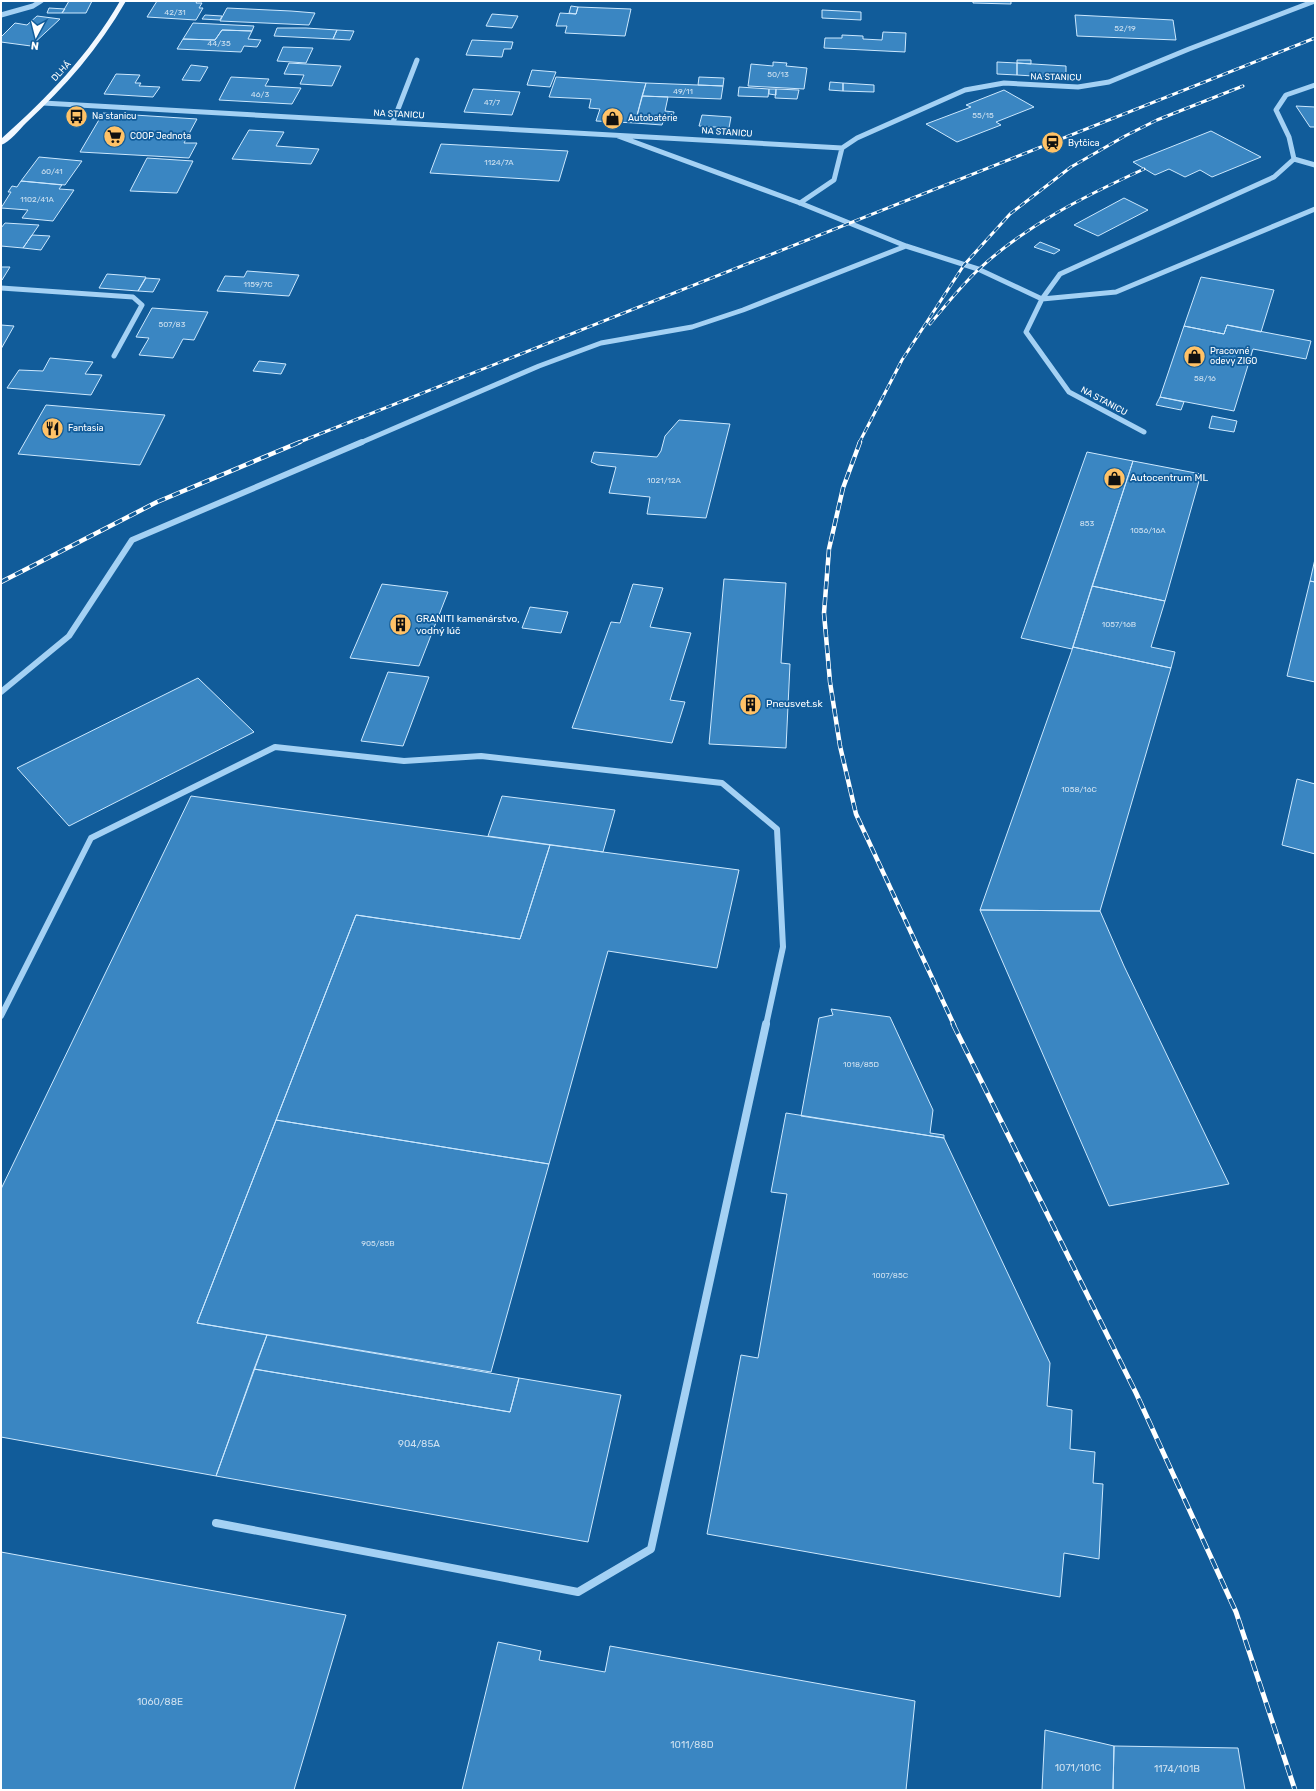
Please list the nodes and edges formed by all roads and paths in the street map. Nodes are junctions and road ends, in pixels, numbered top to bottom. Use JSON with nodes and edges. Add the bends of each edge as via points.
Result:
{"nodes":[{"id":1,"x":41,"y":1,"type":"edge"},
{"id":2,"x":123,"y":1,"type":"edge"},
{"id":3,"x":1315,"y":1,"type":"edge"},
{"id":4,"x":1,"y":15,"type":"edge"},
{"id":5,"x":417,"y":60,"type":"dead end"},
{"id":6,"x":1315,"y":85,"type":"edge"},
{"id":7,"x":43,"y":103,"type":"junction"},
{"id":8,"x":393,"y":122,"type":"junction"},
{"id":9,"x":611,"y":133,"type":"junction"},
{"id":10,"x":1,"y":143,"type":"edge"},
{"id":11,"x":842,"y":148,"type":"junction"},
{"id":12,"x":1294,"y":159,"type":"junction"},
{"id":13,"x":1315,"y":165,"type":"edge"},
{"id":14,"x":800,"y":203,"type":"junction"},
{"id":15,"x":1315,"y":209,"type":"edge"},
{"id":16,"x":906,"y":246,"type":"junction"},
{"id":17,"x":1,"y":288,"type":"edge"},
{"id":18,"x":1042,"y":299,"type":"junction"},
{"id":19,"x":114,"y":356,"type":"dead end"},
{"id":20,"x":1144,"y":432,"type":"dead end"},
{"id":21,"x":1,"y":692,"type":"edge"},
{"id":22,"x":1,"y":1016,"type":"edge"},
{"id":23,"x":216,"y":1523,"type":"dead end"}],
"edges":[{"from":1,"to":4,"type":"street","via":[[33,6]]},
{"from":2,"to":7,"type":"main road","name":"DLHÁ","via":[[75,69]]},
{"from":3,"to":11,"type":"street","name":"NA STANICU","via":[[1109,82],[1078,87],[1004,83],[965,90],[857,138]]},
{"from":5,"to":8,"type":"street"},
{"from":6,"to":12,"type":"street","via":[[1286,95],[1276,110],[1289,137]]},
{"from":7,"to":8,"type":"street","name":"NA STANICU"},
{"from":7,"to":10,"type":"main road","name":"DLHÁ"},
{"from":8,"to":9,"type":"street","name":"NA STANICU"},
{"from":9,"to":11,"type":"street","name":"NA STANICU"},
{"from":9,"to":14,"type":"street","name":"NA STANICU"},
{"from":11,"to":14,"type":"street","via":[[834,180]]},
{"from":12,"to":13,"type":"street"},
{"from":12,"to":18,"type":"street","name":"NA STANICU","via":[[1274,177],[1060,274]]},
{"from":14,"to":16,"type":"street","name":"NA STANICU"},
{"from":15,"to":18,"type":"street","via":[[1116,292]]},
{"from":16,"to":18,"type":"street","name":"NA STANICU","via":[[978,269]]},
{"from":16,"to":21,"type":"street","via":[[736,313],[692,327],[601,343],[539,366],[132,540],[69,636]]},
{"from":17,"to":19,"type":"street","via":[[133,297],[142,305]]},
{"from":18,"to":20,"type":"street","name":"NA STANICU","via":[[1026,332],[1069,392]]},
{"from":22,"to":23,"type":"street","via":[[91,838],[274,747],[404,761],[481,756],[722,783],[777,829],[783,947],[651,1550],[578,1592]]}]}
